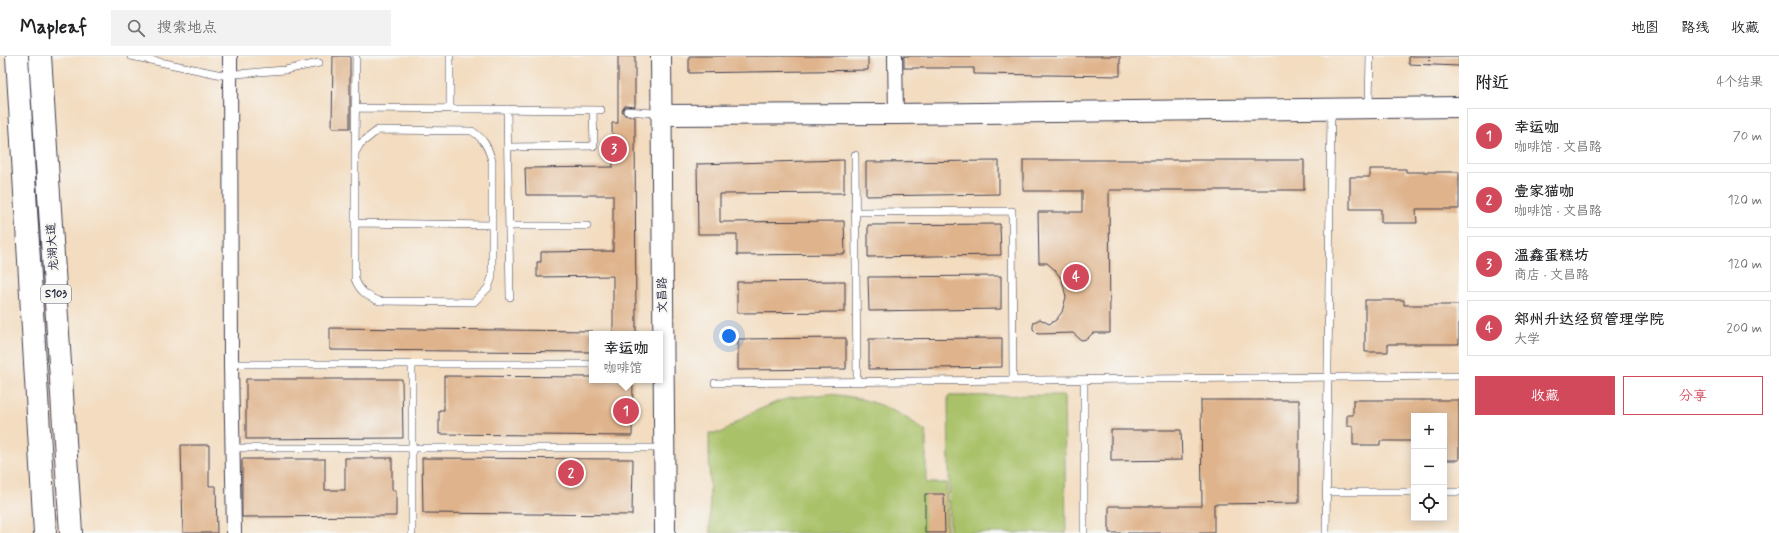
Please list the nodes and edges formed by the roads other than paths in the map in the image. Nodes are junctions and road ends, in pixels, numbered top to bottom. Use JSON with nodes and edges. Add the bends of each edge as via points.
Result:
{"nodes":[{"id":1,"x":16,"y":56,"type":"edge"},
{"id":2,"x":40,"y":56,"type":"edge"},
{"id":3,"x":130,"y":56,"type":"edge"},
{"id":4,"x":230,"y":56,"type":"edge"},
{"id":5,"x":356,"y":56,"type":"edge"},
{"id":6,"x":450,"y":56,"type":"edge"},
{"id":7,"x":661,"y":56,"type":"edge"},
{"id":8,"x":895,"y":56,"type":"edge"},
{"id":9,"x":1370,"y":56,"type":"edge"},
{"id":10,"x":320,"y":63,"type":"dead end"},
{"id":11,"x":230,"y":75,"type":"junction"},
{"id":12,"x":1369,"y":104,"type":"dead end"},
{"id":13,"x":356,"y":108,"type":"junction"},
{"id":14,"x":1459,"y":108,"type":"edge"},
{"id":15,"x":450,"y":109,"type":"junction"},
{"id":16,"x":507,"y":109,"type":"junction"},
{"id":17,"x":1330,"y":109,"type":"junction"},
{"id":18,"x":627,"y":111,"type":"dead end"},
{"id":19,"x":657,"y":114,"type":"junction"},
{"id":20,"x":896,"y":114,"type":"junction"},
{"id":21,"x":508,"y":147,"type":"junction"},
{"id":22,"x":355,"y":153,"type":"junction"},
{"id":23,"x":855,"y":155,"type":"dead end"},
{"id":24,"x":856,"y":212,"type":"junction"},
{"id":25,"x":355,"y":223,"type":"junction"},
{"id":26,"x":492,"y":225,"type":"junction"},
{"id":27,"x":509,"y":226,"type":"junction"},
{"id":28,"x":587,"y":226,"type":"dead end"},
{"id":29,"x":510,"y":297,"type":"dead end"},
{"id":30,"x":661,"y":331,"type":"edge"},
{"id":31,"x":231,"y":364,"type":"junction"},
{"id":32,"x":412,"y":364,"type":"junction"},
{"id":33,"x":589,"y":364,"type":"edge"},
{"id":34,"x":1459,"y":376,"type":"edge"},
{"id":35,"x":1327,"y":378,"type":"junction"},
{"id":36,"x":1013,"y":380,"type":"junction"},
{"id":37,"x":1084,"y":380,"type":"junction"},
{"id":38,"x":857,"y":381,"type":"junction"},
{"id":39,"x":715,"y":382,"type":"dead end"},
{"id":40,"x":662,"y":383,"type":"edge"},
{"id":41,"x":233,"y":448,"type":"junction"},
{"id":42,"x":412,"y":448,"type":"junction"},
{"id":43,"x":664,"y":448,"type":"junction"},
{"id":44,"x":1326,"y":492,"type":"junction"},
{"id":45,"x":1411,"y":492,"type":"edge"},
{"id":46,"x":1447,"y":492,"type":"edge"},
{"id":47,"x":1459,"y":492,"type":"edge"},
{"id":48,"x":45,"y":533,"type":"edge"},
{"id":49,"x":71,"y":533,"type":"edge"},
{"id":50,"x":234,"y":533,"type":"edge"},
{"id":51,"x":412,"y":533,"type":"edge"},
{"id":52,"x":665,"y":533,"type":"edge"},
{"id":53,"x":1084,"y":533,"type":"edge"},
{"id":54,"x":1326,"y":533,"type":"edge"}],
"edges":[{"from":1,"to":48,"type":"highway","name":"龙湖大道","number":"S103"},
{"from":2,"to":49,"type":"highway","name":"龙湖大道","number":"S103"},
{"from":3,"to":11,"type":"lane"},
{"from":4,"to":11,"type":"street"},
{"from":5,"to":13,"type":"lane"},
{"from":6,"to":15,"type":"lane"},
{"from":7,"to":19,"type":"street","name":"文昌路"},
{"from":8,"to":20,"type":"street"},
{"from":9,"to":12,"type":"lane"},
{"from":10,"to":11,"type":"lane","via":[[285,70]]},
{"from":11,"to":31,"type":"street"},
{"from":13,"to":15,"type":"lane"},
{"from":13,"to":22,"type":"lane"},
{"from":14,"to":17,"type":"street"},
{"from":15,"to":16,"type":"lane"},
{"from":16,"to":21,"type":"lane"},
{"from":16,"to":21,"type":"lane","via":[[597,110],[594,146]]},
{"from":17,"to":20,"type":"street"},
{"from":17,"to":35,"type":"lane"},
{"from":18,"to":19,"type":"lane"},
{"from":19,"to":20,"type":"street"},
{"from":19,"to":30,"type":"street","name":"文昌路"},
{"from":21,"to":27,"type":"lane"},
{"from":22,"to":25,"type":"lane"},
{"from":22,"to":26,"type":"lane","via":[[360,144],[378,130],[472,131],[487,146],[492,161]]},
{"from":23,"to":24,"type":"lane"},
{"from":24,"to":36,"type":"lane","via":[[1012,211]]},
{"from":24,"to":38,"type":"lane"},
{"from":25,"to":26,"type":"lane"},
{"from":25,"to":26,"type":"lane","via":[[355,279],[359,289],[368,297],[379,301],[474,302],[488,288],[492,277]]},
{"from":27,"to":28,"type":"lane"},
{"from":27,"to":29,"type":"lane"},
{"from":31,"to":32,"type":"lane"},
{"from":31,"to":41,"type":"street"},
{"from":32,"to":33,"type":"lane"},
{"from":32,"to":42,"type":"lane"},
{"from":34,"to":35,"type":"lane"},
{"from":35,"to":37,"type":"lane"},
{"from":35,"to":44,"type":"lane"},
{"from":36,"to":37,"type":"lane"},
{"from":36,"to":38,"type":"lane"},
{"from":37,"to":53,"type":"lane"},
{"from":38,"to":39,"type":"lane"},
{"from":40,"to":43,"type":"street","name":"文昌路"},
{"from":41,"to":42,"type":"lane"},
{"from":41,"to":50,"type":"street"},
{"from":42,"to":43,"type":"lane"},
{"from":42,"to":51,"type":"lane"},
{"from":43,"to":52,"type":"street","name":"文昌路"},
{"from":44,"to":45,"type":"lane"},
{"from":44,"to":54,"type":"lane"},
{"from":46,"to":47,"type":"lane"}]}
